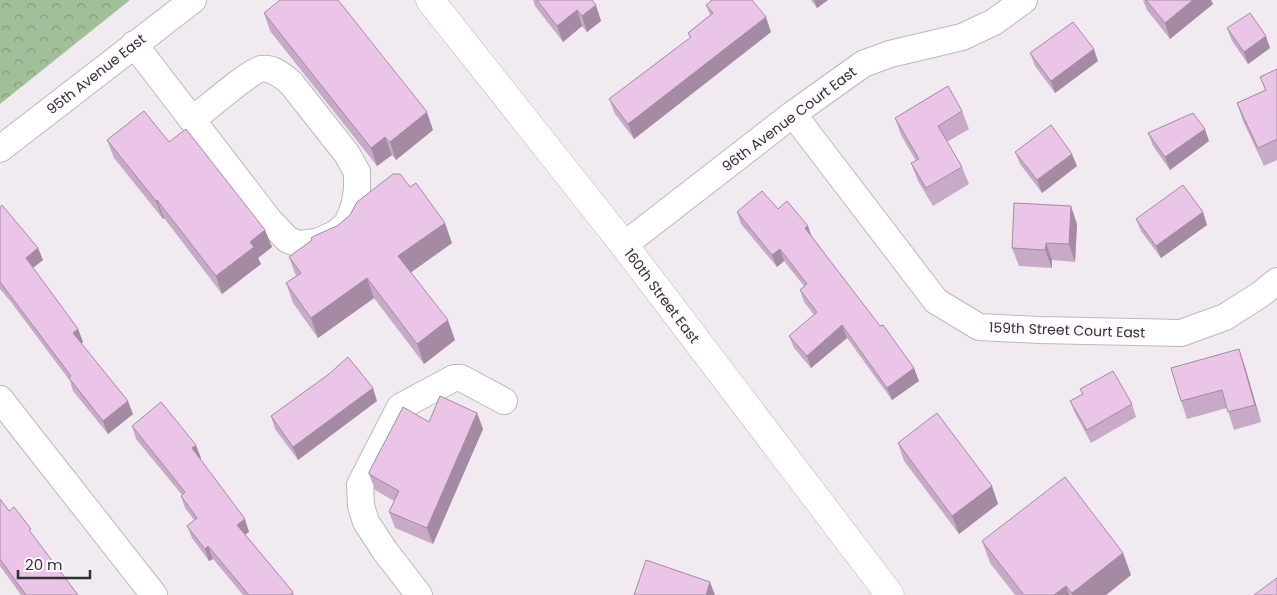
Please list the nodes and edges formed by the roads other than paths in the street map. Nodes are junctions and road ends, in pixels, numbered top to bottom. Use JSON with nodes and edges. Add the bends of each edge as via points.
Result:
{"nodes":[{"id":1,"x":192,"y":0,"type":"edge"},
{"id":2,"x":430,"y":0,"type":"edge"},
{"id":3,"x":1024,"y":0,"type":"edge"},
{"id":4,"x":134,"y":44,"type":"junction"},
{"id":5,"x":793,"y":114,"type":"junction"},
{"id":6,"x":192,"y":120,"type":"junction"},
{"id":7,"x":0,"y":148,"type":"edge"},
{"id":8,"x":624,"y":245,"type":"junction"},
{"id":9,"x":1277,"y":281,"type":"edge"},
{"id":10,"x":0,"y":399,"type":"edge"},
{"id":11,"x":504,"y":401,"type":"dead end"},
{"id":12,"x":154,"y":595,"type":"edge"},
{"id":13,"x":419,"y":595,"type":"edge"},
{"id":14,"x":890,"y":595,"type":"edge"}],
"edges":[{"from":1,"to":4,"type":"street","name":"95th Avenue East"},
{"from":2,"to":8,"type":"main road","name":"160th Street East"},
{"from":3,"to":5,"type":"street","name":"96th Avenue Court East","via":[[994,22],[962,37],[890,54],[863,64]]},
{"from":4,"to":6,"type":"street"},
{"from":4,"to":7,"type":"street","name":"95th Avenue East"},
{"from":5,"to":8,"type":"street","name":"96th Avenue Court East"},
{"from":5,"to":9,"type":"street","name":"159th Street Court East","via":[[936,301],[979,327],[1181,334],[1224,316]]},
{"from":6,"to":6,"type":"street","via":[[288,240],[300,244],[317,242],[348,224],[356,198],[356,172],[346,154],[291,83],[280,74],[260,69]]},
{"from":8,"to":14,"type":"main road","name":"160th Street East"},
{"from":10,"to":12,"type":"street"},
{"from":11,"to":13,"type":"street","via":[[461,378],[454,378],[400,407],[360,485],[366,522]]}]}
